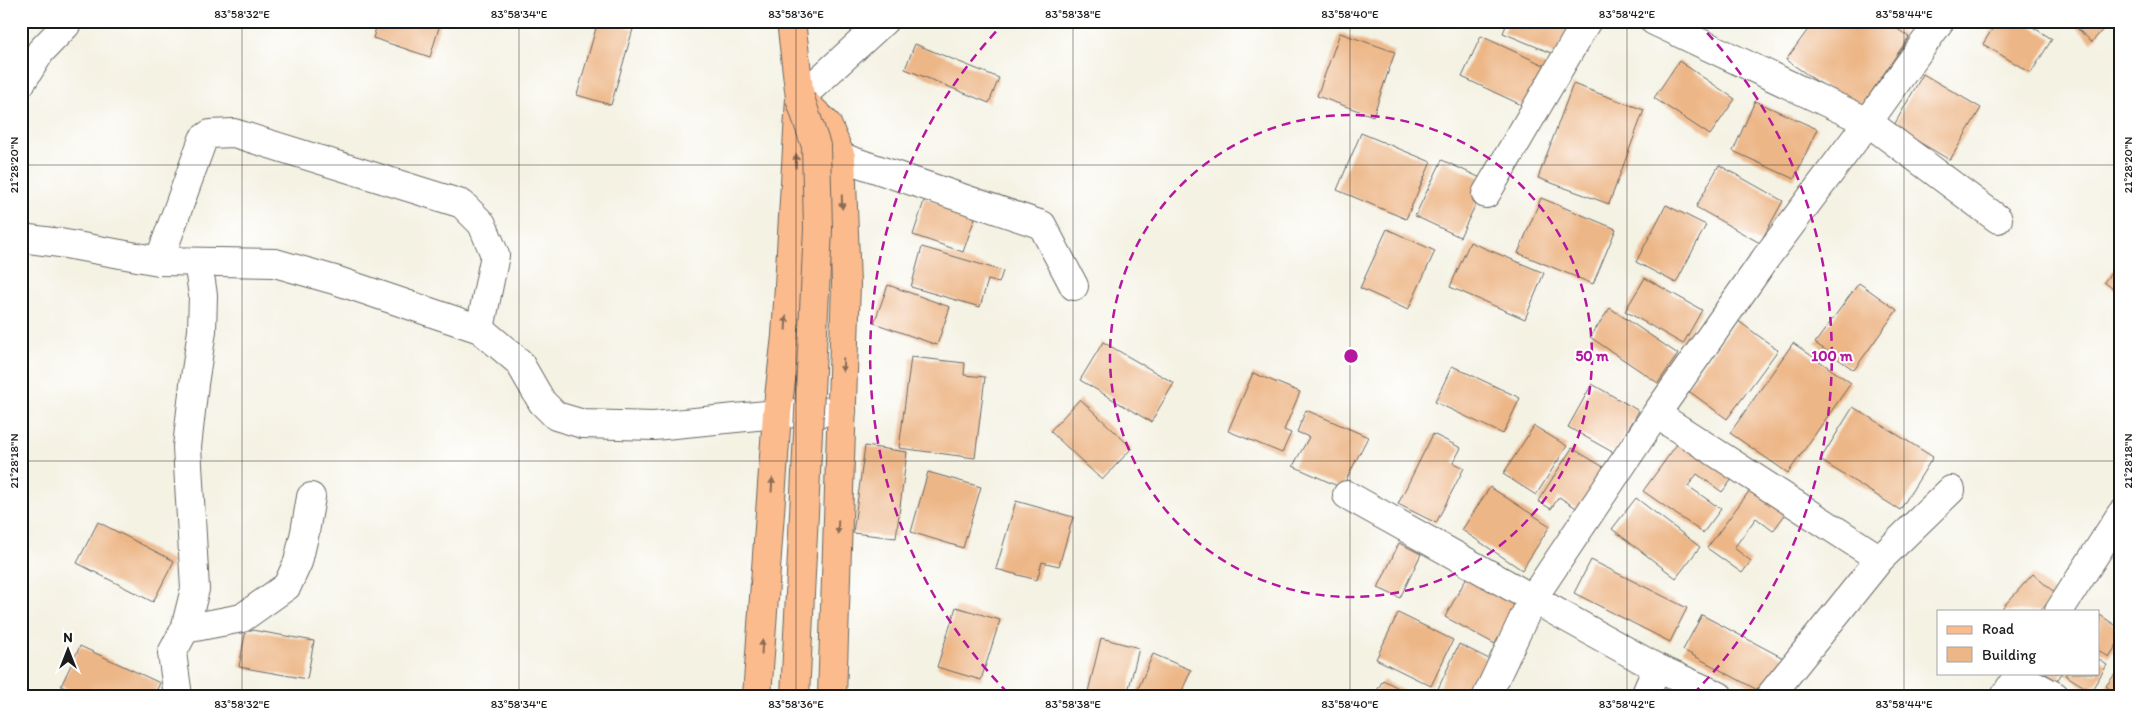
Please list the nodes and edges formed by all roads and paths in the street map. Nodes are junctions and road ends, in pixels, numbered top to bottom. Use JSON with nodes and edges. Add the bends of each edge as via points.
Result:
{"nodes":[{"id":1,"x":791,"y":21,"type":"edge"},
{"id":2,"x":884,"y":21,"type":"edge"},
{"id":3,"x":1587,"y":21,"type":"edge"},
{"id":4,"x":1654,"y":21,"type":"edge"},
{"id":5,"x":1940,"y":21,"type":"edge"},
{"id":6,"x":66,"y":25,"type":"dead end"},
{"id":7,"x":21,"y":83,"type":"edge"},
{"id":8,"x":800,"y":98,"type":"junction"},
{"id":9,"x":1868,"y":122,"type":"junction"},
{"id":10,"x":840,"y":157,"type":"junction"},
{"id":11,"x":1486,"y":194,"type":"dead end"},
{"id":12,"x":1998,"y":219,"type":"dead end"},
{"id":13,"x":21,"y":238,"type":"edge"},
{"id":14,"x":159,"y":261,"type":"junction"},
{"id":15,"x":198,"y":262,"type":"junction"},
{"id":16,"x":1074,"y":286,"type":"dead end"},
{"id":17,"x":480,"y":329,"type":"junction"},
{"id":18,"x":842,"y":411,"type":"junction"},
{"id":19,"x":777,"y":414,"type":"junction"},
{"id":20,"x":1656,"y":414,"type":"junction"},
{"id":21,"x":1951,"y":490,"type":"dead end"},
{"id":22,"x":1347,"y":495,"type":"dead end"},
{"id":23,"x":311,"y":497,"type":"dead end"},
{"id":24,"x":2121,"y":514,"type":"edge"},
{"id":25,"x":1880,"y":559,"type":"junction"},
{"id":26,"x":1533,"y":598,"type":"junction"},
{"id":27,"x":2060,"y":610,"type":"edge"},
{"id":28,"x":185,"y":629,"type":"junction"},
{"id":29,"x":1657,"y":668,"type":"junction"},
{"id":30,"x":2014,"y":682,"type":"edge"},
{"id":31,"x":178,"y":696,"type":"edge"},
{"id":32,"x":758,"y":696,"type":"edge"},
{"id":33,"x":795,"y":696,"type":"edge"},
{"id":34,"x":832,"y":696,"type":"edge"},
{"id":35,"x":1488,"y":696,"type":"edge"},
{"id":36,"x":1644,"y":696,"type":"edge"},
{"id":37,"x":1719,"y":696,"type":"edge"},
{"id":38,"x":1770,"y":696,"type":"edge"},
{"id":39,"x":2056,"y":696,"type":"edge"}],
"edges":[{"from":1,"to":8,"type":"main road"},
{"from":2,"to":8,"type":"street"},
{"from":3,"to":11,"type":"street"},
{"from":4,"to":9,"type":"street"},
{"from":5,"to":9,"type":"street"},
{"from":6,"to":7,"type":"street","via":[[41,51]]},
{"from":8,"to":10,"type":"main road","via":[[826,124]]},
{"from":19,"to":8,"type":"main road","one_way":true,"via":[[786,336]]},
{"from":8,"to":33,"type":"main road","bridge":true,"via":[[816,146],[818,229]]},
{"from":9,"to":12,"type":"street"},
{"from":9,"to":20,"type":"street","via":[[1765,259]]},
{"from":10,"to":16,"type":"street","via":[[1042,226]]},
{"from":10,"to":18,"type":"main road","one_way":true,"via":[[846,284]]},
{"from":13,"to":14,"type":"street"},
{"from":14,"to":15,"type":"street"},
{"from":14,"to":17,"type":"street","via":[[203,139],[210,134],[234,133],[462,204],[482,224],[495,255]]},
{"from":15,"to":17,"type":"street","via":[[275,263]]},
{"from":15,"to":28,"type":"street","via":[[203,295],[202,331],[187,446],[195,589]]},
{"from":17,"to":19,"type":"street","via":[[519,362],[542,402],[556,416],[583,424],[654,426]]},
{"from":18,"to":19,"type":"street"},
{"from":18,"to":34,"type":"main road","one_way":true},
{"from":32,"to":19,"type":"main road","one_way":true},
{"from":20,"to":25,"type":"street"},
{"from":20,"to":26,"type":"street"},
{"from":21,"to":25,"type":"street"},
{"from":22,"to":26,"type":"street"},
{"from":23,"to":28,"type":"street","via":[[298,562],[287,586],[242,618]]},
{"from":24,"to":27,"type":"street"},
{"from":25,"to":38,"type":"street"},
{"from":26,"to":29,"type":"street"},
{"from":26,"to":35,"type":"street"},
{"from":28,"to":31,"type":"street","via":[[172,653]]},
{"from":29,"to":36,"type":"street"},
{"from":29,"to":37,"type":"street"},
{"from":30,"to":39,"type":"street"}]}
